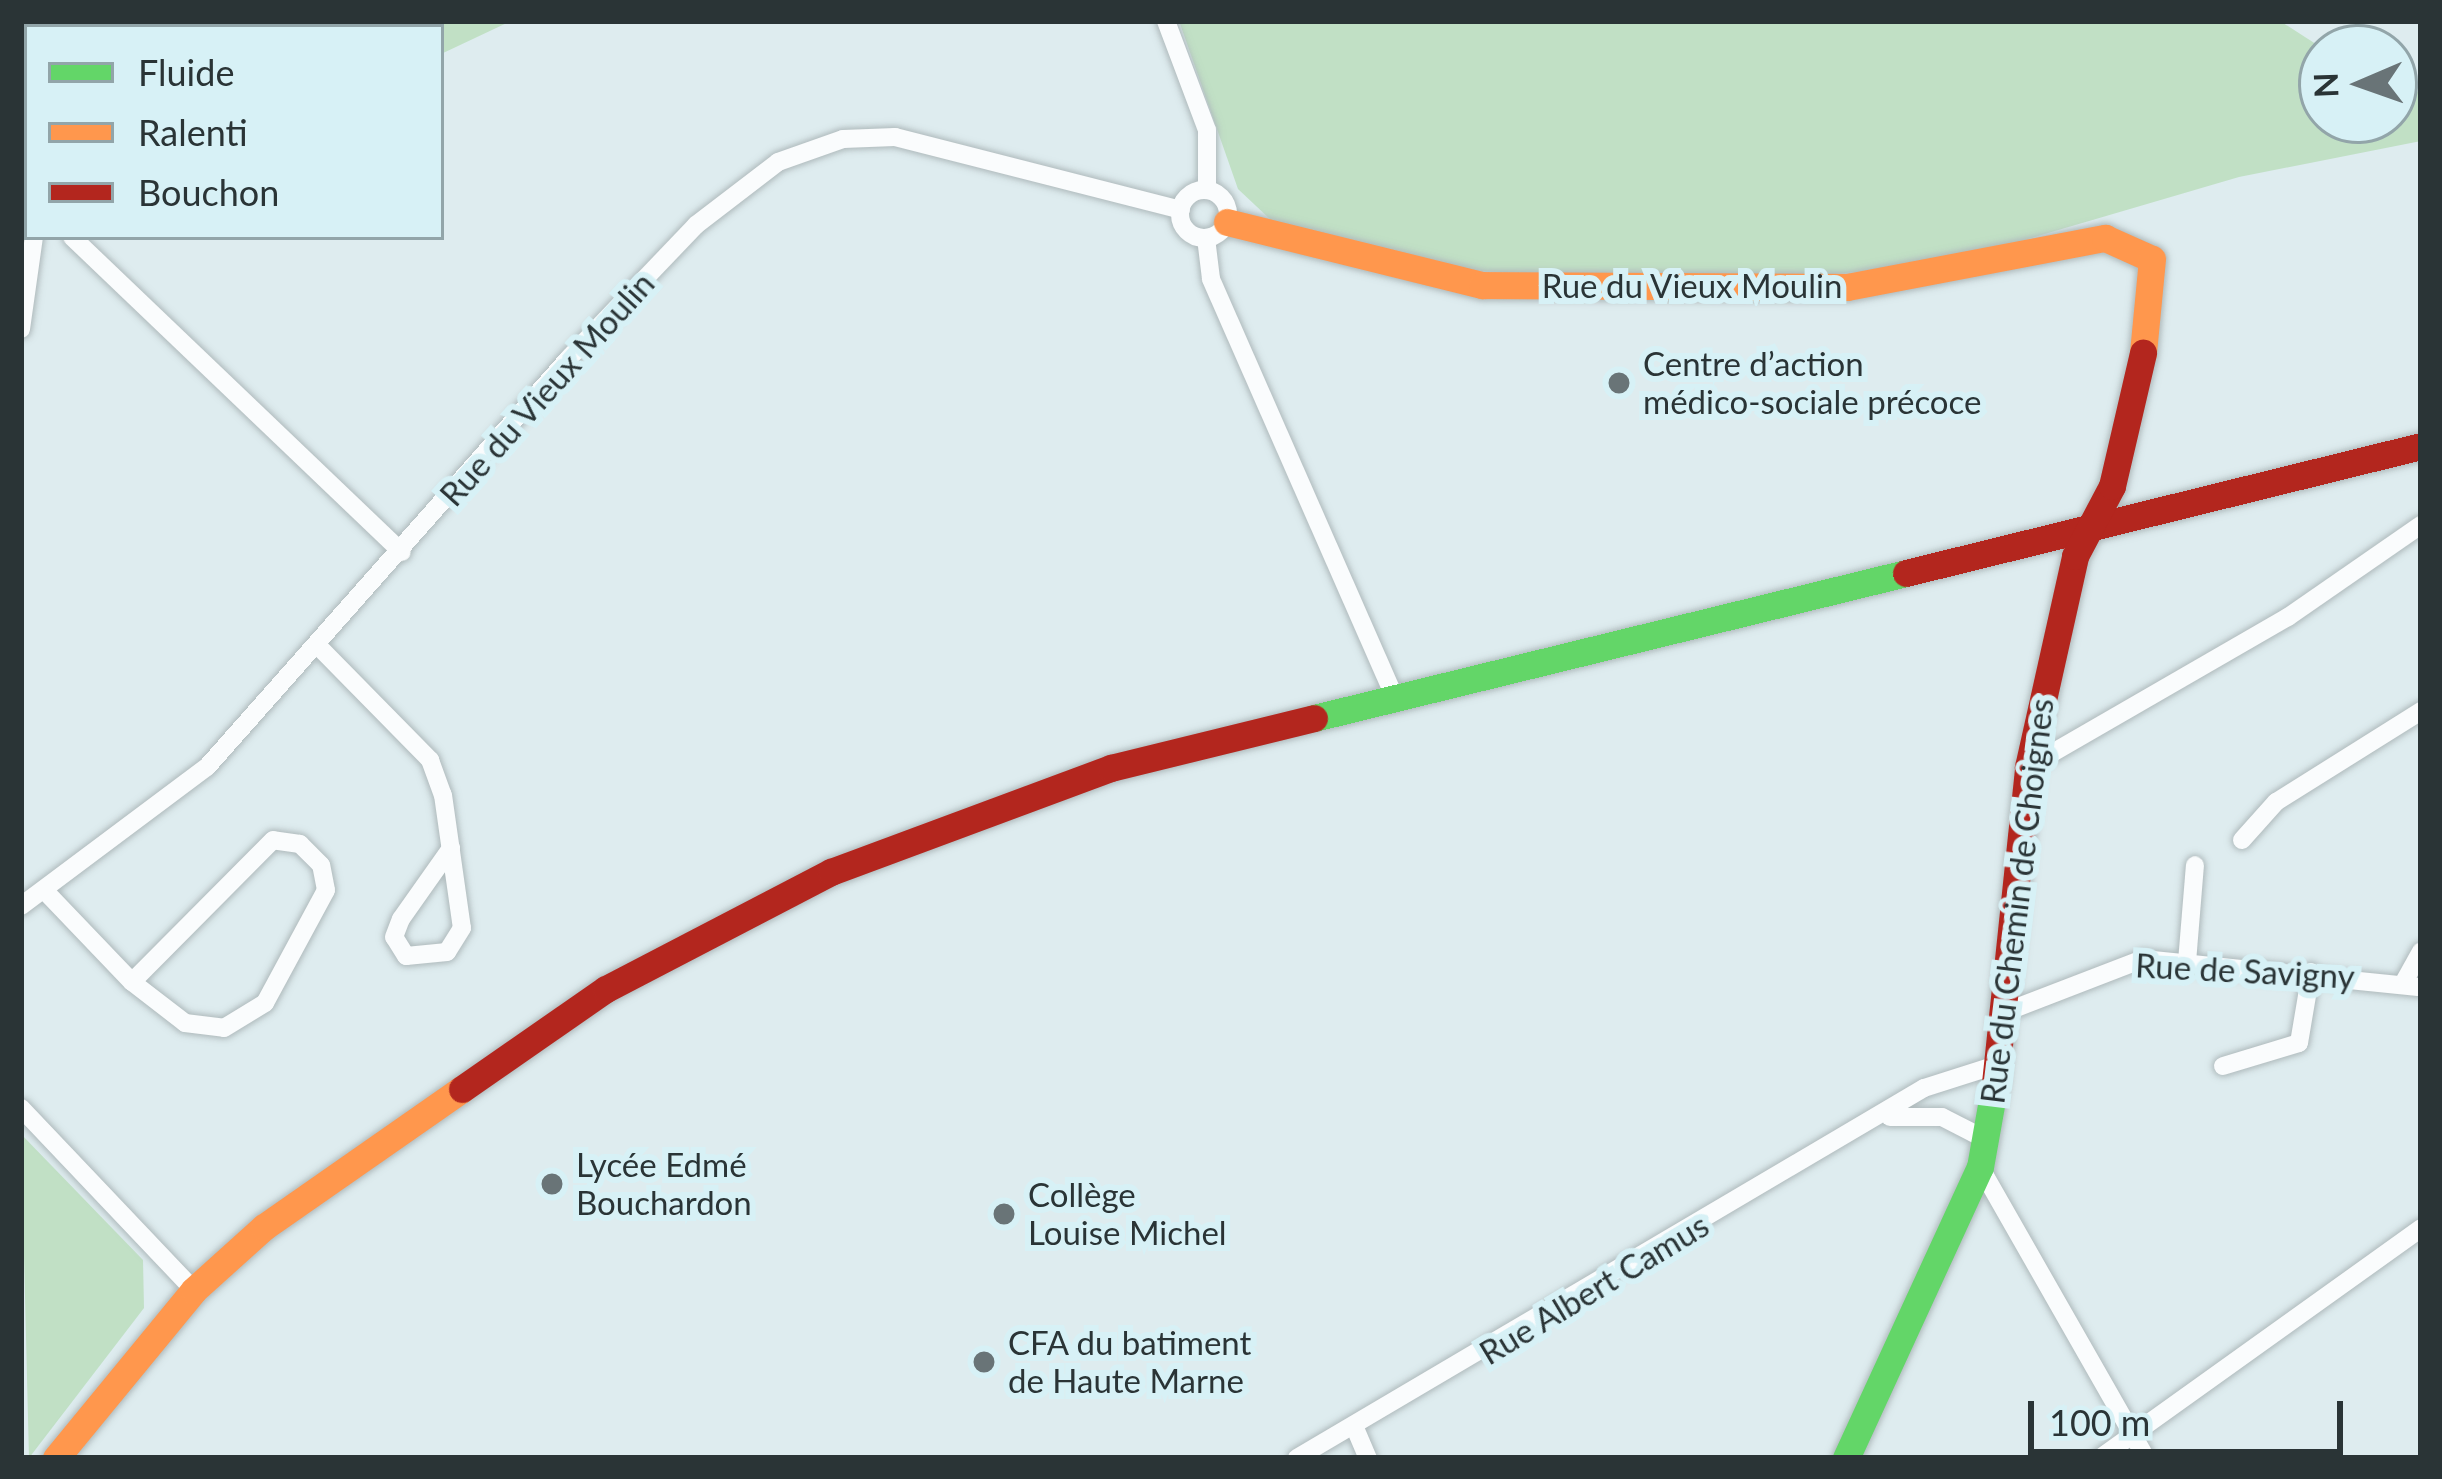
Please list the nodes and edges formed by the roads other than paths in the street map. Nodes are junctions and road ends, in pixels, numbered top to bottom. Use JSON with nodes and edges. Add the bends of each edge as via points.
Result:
{"nodes":[{"id":1,"x":1166,"y":21,"type":"edge"},
{"id":2,"x":1207,"y":190,"type":"junction"},
{"id":3,"x":1181,"y":210,"type":"junction"},
{"id":4,"x":1216,"y":230,"type":"junction"},
{"id":5,"x":34,"y":240,"type":"edge"},
{"id":6,"x":75,"y":240,"type":"edge"},
{"id":7,"x":2152,"y":259,"type":"joint"},
{"id":8,"x":21,"y":329,"type":"edge"},
{"id":9,"x":2421,"y":446,"type":"edge"},
{"id":10,"x":2086,"y":526,"type":"junction"},
{"id":11,"x":2421,"y":526,"type":"edge"},
{"id":12,"x":402,"y":552,"type":"junction"},
{"id":13,"x":321,"y":649,"type":"junction"},
{"id":14,"x":1394,"y":695,"type":"junction"},
{"id":15,"x":2421,"y":711,"type":"edge"},
{"id":16,"x":2028,"y":766,"type":"junction"},
{"id":17,"x":2242,"y":840,"type":"dead end"},
{"id":18,"x":451,"y":848,"type":"junction"},
{"id":19,"x":2195,"y":866,"type":"dead end"},
{"id":20,"x":44,"y":890,"type":"junction"},
{"id":21,"x":21,"y":906,"type":"edge"},
{"id":22,"x":2421,"y":951,"type":"edge"},
{"id":23,"x":2187,"y":962,"type":"junction"},
{"id":24,"x":2311,"y":972,"type":"junction"},
{"id":25,"x":132,"y":982,"type":"junction"},
{"id":26,"x":2412,"y":984,"type":"edge"},
{"id":27,"x":2008,"y":1011,"type":"junction"},
{"id":28,"x":1999,"y":1064,"type":"junction"},
{"id":29,"x":2223,"y":1066,"type":"dead end"},
{"id":30,"x":1935,"y":1084,"type":"junction"},
{"id":31,"x":21,"y":1108,"type":"edge"},
{"id":32,"x":1890,"y":1117,"type":"junction"},
{"id":33,"x":1942,"y":1118,"type":"junction"},
{"id":34,"x":1983,"y":1153,"type":"junction"},
{"id":35,"x":2421,"y":1228,"type":"edge"},
{"id":36,"x":194,"y":1290,"type":"junction"},
{"id":37,"x":1355,"y":1428,"type":"junction"},
{"id":38,"x":2134,"y":1436,"type":"junction"},
{"id":39,"x":56,"y":1458,"type":"edge"},
{"id":40,"x":1297,"y":1458,"type":"edge"},
{"id":41,"x":1368,"y":1458,"type":"edge"},
{"id":42,"x":1846,"y":1458,"type":"edge"},
{"id":43,"x":2100,"y":1458,"type":"edge"},
{"id":44,"x":2146,"y":1458,"type":"edge"}],
"edges":[{"from":1,"to":2,"type":"street","via":[[1207,130]]},
{"from":2,"to":3,"type":"street"},
{"from":2,"to":4,"type":"street","via":[[1225,201]]},
{"from":3,"to":4,"type":"street","via":[[1186,230]]},
{"from":3,"to":12,"type":"street","name":"Rue du Vieux Moulin","via":[[895,137],[812,146],[696,225]]},
{"from":4,"to":7,"type":"street","name":"Rue du Vieux Moulin","via":[[1482,285],[1847,287],[2105,238]]},
{"from":4,"to":14,"type":"street","via":[[1211,279]]},
{"from":5,"to":8,"type":"street"},
{"from":6,"to":12,"type":"street"},
{"from":7,"to":10,"type":"street","name":"Rue du Chemin de Choignes","via":[[2156,298],[2112,486]]},
{"from":9,"to":10,"type":"street"},
{"from":10,"to":14,"type":"street"},
{"from":10,"to":16,"type":"street","name":"Rue du Chemin de Choignes"},
{"from":11,"to":16,"type":"street","via":[[2288,617]]},
{"from":12,"to":13,"type":"street","name":"Rue du Vieux Moulin"},
{"from":13,"to":18,"type":"street","via":[[430,760]]},
{"from":13,"to":20,"type":"street","name":"Rue du Vieux Moulin","via":[[207,767]]},
{"from":14,"to":36,"type":"street","via":[[1045,787],[722,925],[402,1125]]},
{"from":15,"to":17,"type":"street","via":[[2276,802]]},
{"from":16,"to":27,"type":"street","name":"Rue du Chemin de Choignes"},
{"from":18,"to":18,"type":"street","via":[[401,919],[394,938],[406,956],[447,952],[463,928]]},
{"from":19,"to":23,"type":"street"},
{"from":20,"to":21,"type":"street","name":"Rue du Vieux Moulin"},
{"from":20,"to":25,"type":"street"},
{"from":22,"to":26,"type":"street"},
{"from":23,"to":24,"type":"street","name":"Rue de Savigny"},
{"from":23,"to":27,"type":"street","name":"Rue de Savigny","via":[[2113,965]]},
{"from":24,"to":26,"type":"street","name":"Rue de Savigny"},
{"from":24,"to":29,"type":"street","via":[[2300,1043]]},
{"from":25,"to":25,"type":"street","via":[[185,1023],[245,1018],[326,890],[321,865],[300,844],[273,840]]},
{"from":27,"to":28,"type":"street","name":"Rue du Chemin de Choignes"},
{"from":28,"to":30,"type":"street","name":"Rue Albert Camus"},
{"from":28,"to":34,"type":"street","name":"Rue du Chemin de Choignes"},
{"from":30,"to":32,"type":"street","name":"Rue Albert Camus"},
{"from":30,"to":33,"type":"street"},
{"from":31,"to":36,"type":"street"},
{"from":32,"to":33,"type":"street"},
{"from":32,"to":37,"type":"street","name":"Rue Albert Camus"},
{"from":33,"to":34,"type":"street"},
{"from":34,"to":38,"type":"street"},
{"from":34,"to":42,"type":"street","name":"Rue du Chemin de Choignes"},
{"from":35,"to":38,"type":"street"},
{"from":36,"to":39,"type":"street"},
{"from":37,"to":40,"type":"street","name":"Rue Albert Camus"},
{"from":37,"to":41,"type":"street"},
{"from":38,"to":43,"type":"street"},
{"from":38,"to":44,"type":"street"}]}
